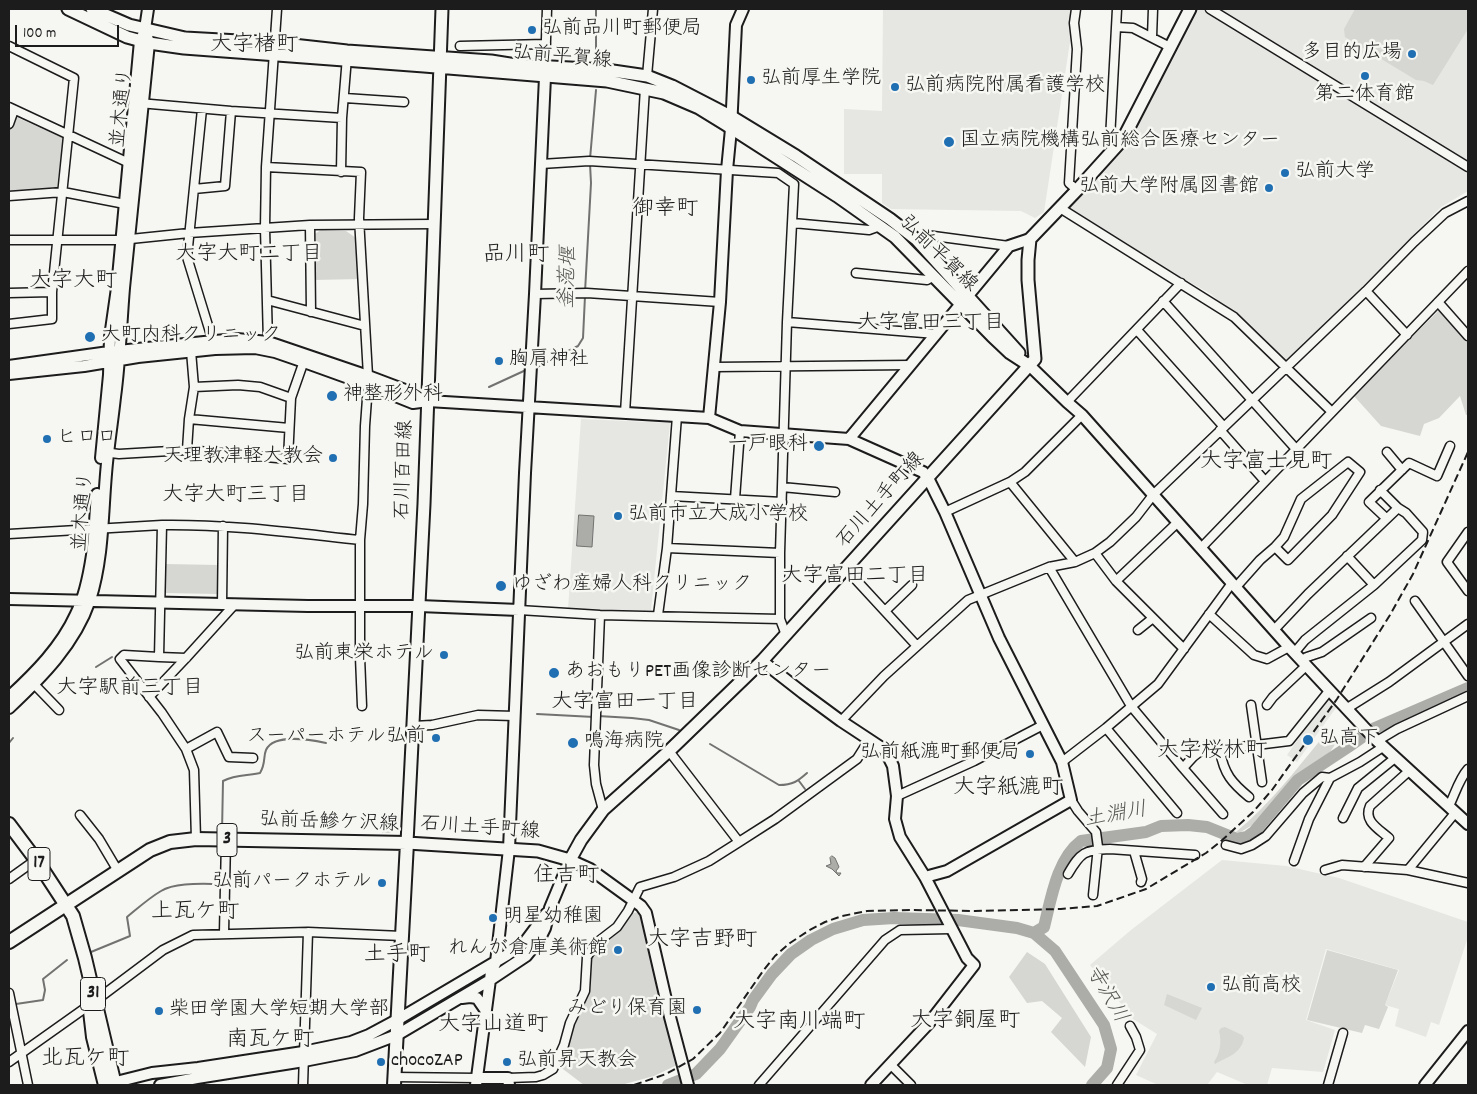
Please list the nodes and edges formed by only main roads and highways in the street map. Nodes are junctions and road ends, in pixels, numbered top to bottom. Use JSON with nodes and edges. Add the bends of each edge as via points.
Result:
{"nodes":[{"id":1,"x":68,"y":9,"type":"edge"},
{"id":2,"x":92,"y":9,"type":"edge"},
{"id":3,"x":442,"y":9,"type":"edge"},
{"id":4,"x":1190,"y":9,"type":"edge"},
{"id":5,"x":274,"y":49,"type":"junction"},
{"id":6,"x":440,"y":62,"type":"junction"},
{"id":7,"x":545,"y":71,"type":"junction"},
{"id":8,"x":964,"y":300,"type":"junction"},
{"id":9,"x":1030,"y":366,"type":"junction"},
{"id":10,"x":9,"y":824,"type":"edge"},
{"id":11,"x":9,"y":837,"type":"edge"},
{"id":12,"x":407,"y":843,"type":"junction"},
{"id":13,"x":63,"y":907,"type":"junction"},
{"id":14,"x":9,"y":942,"type":"edge"},
{"id":15,"x":394,"y":1081,"type":"edge"},
{"id":16,"x":109,"y":1085,"type":"edge"}],
"edges":[{"from":1,"to":5,"type":"main road","name":"弘前平賀線","via":[[144,42],[184,48]]},
{"from":2,"to":5,"type":"main road","name":"弘前平賀線","via":[[129,25],[185,38]]},
{"from":3,"to":6,"type":"main road","name":"石川百田線"},
{"from":4,"to":9,"type":"main road","via":[[1122,139],[1030,238],[1028,280],[1035,359]]},
{"from":5,"to":6,"type":"main road","name":"弘前平賀線"},
{"from":6,"to":7,"type":"main road","name":"弘前平賀線"},
{"from":6,"to":12,"type":"main road","name":"石川百田線"},
{"from":7,"to":8,"type":"main road","name":"弘前平賀線","via":[[645,88],[698,108],[880,226]]},
{"from":7,"to":8,"type":"main road","name":"弘前平賀線","via":[[606,70],[647,76],[732,116],[853,194],[917,240]]},
{"from":8,"to":9,"type":"main road","name":"弘前平賀線"},
{"from":9,"to":12,"type":"main road","name":"石川土手町線","via":[[762,660],[669,751],[614,798],[581,840],[570,860],[538,851]]},
{"from":10,"to":13,"type":"main road","number":"17"},
{"from":11,"to":13,"type":"main road","number":"17"},
{"from":12,"to":13,"type":"main road","name":"弘前岳鰺ケ沢線","number":"3","via":[[196,839],[170,842],[160,845]]},
{"from":12,"to":15,"type":"main road","name":"弘前岳鰺ケ沢線"},
{"from":13,"to":14,"type":"main road","name":"弘前岳鰺ケ沢線","number":"3"},
{"from":13,"to":16,"type":"main road","number":"31","via":[[73,916]]}]}
